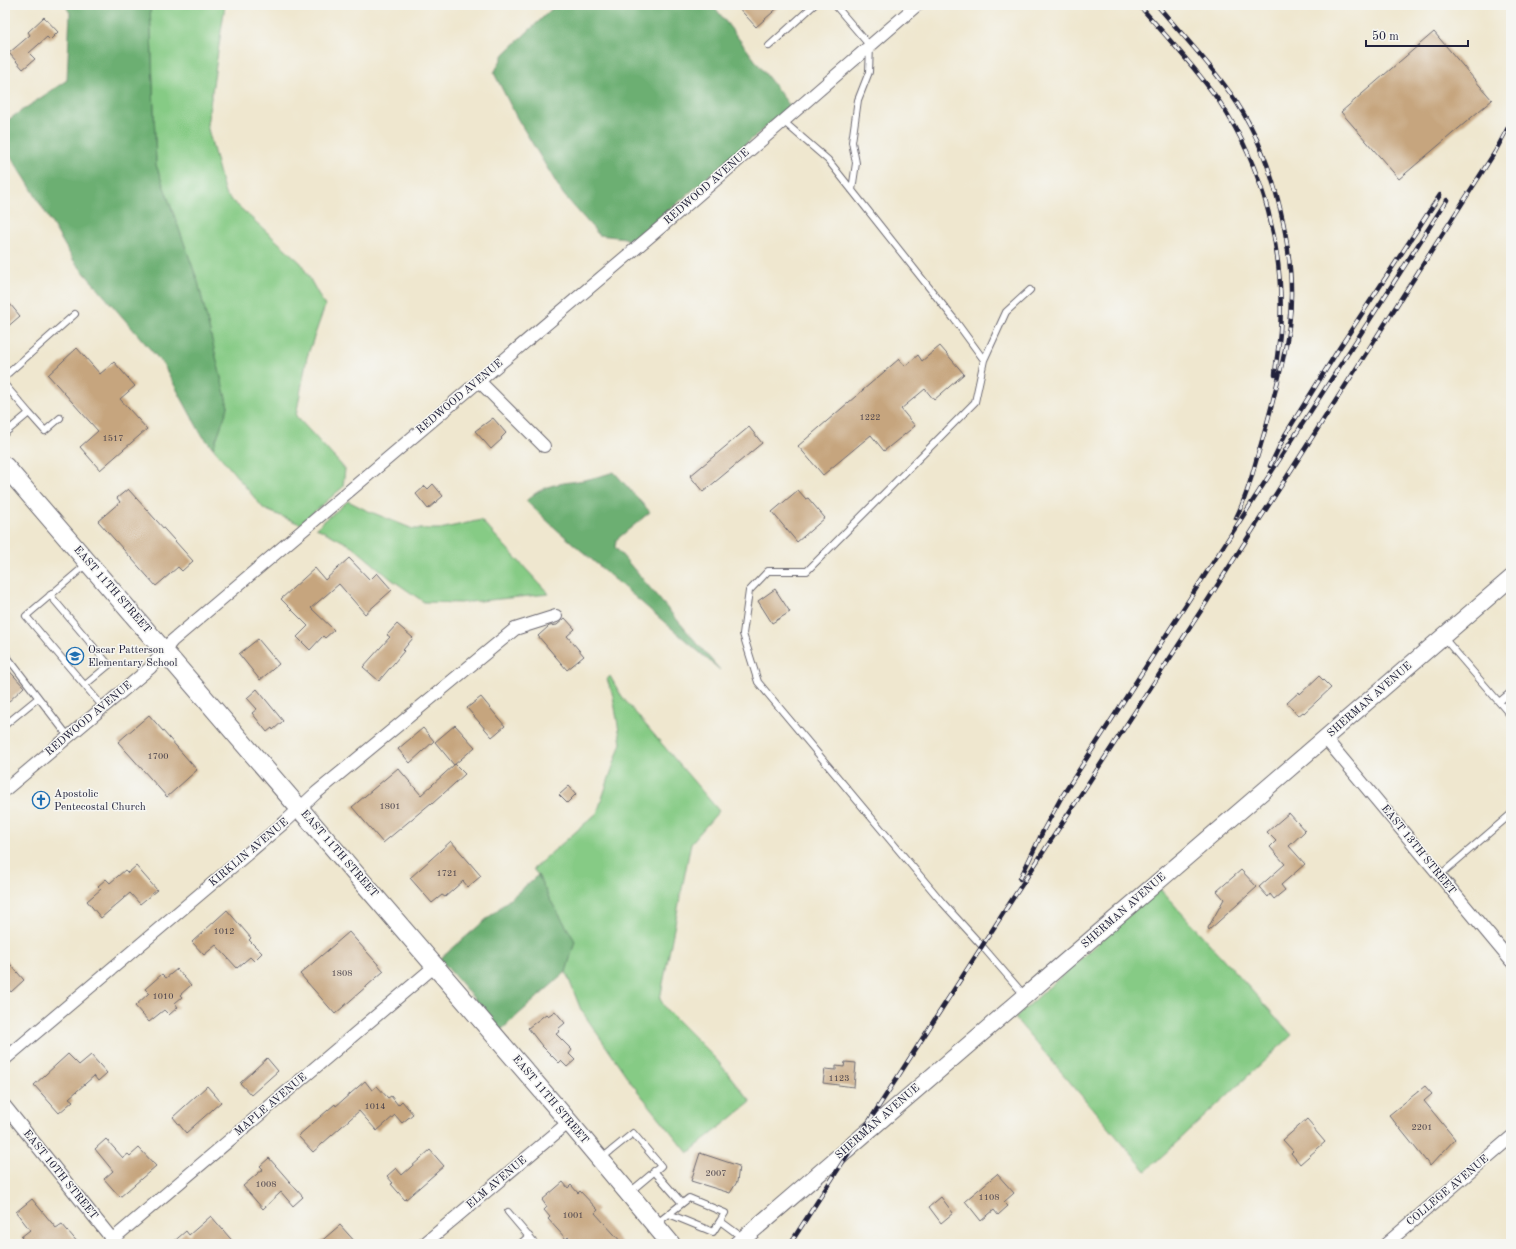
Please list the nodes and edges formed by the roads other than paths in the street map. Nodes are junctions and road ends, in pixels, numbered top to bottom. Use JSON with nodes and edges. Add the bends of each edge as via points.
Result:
{"nodes":[{"id":1,"x":814,"y":5,"type":"edge"},
{"id":2,"x":836,"y":5,"type":"edge"},
{"id":3,"x":917,"y":5,"type":"edge"},
{"id":4,"x":769,"y":46,"type":"dead end"},
{"id":5,"x":870,"y":46,"type":"junction"},
{"id":6,"x":783,"y":121,"type":"junction"},
{"id":7,"x":852,"y":190,"type":"junction"},
{"id":8,"x":1030,"y":290,"type":"dead end"},
{"id":9,"x":75,"y":314,"type":"dead end"},
{"id":10,"x":984,"y":360,"type":"junction"},
{"id":11,"x":5,"y":376,"type":"edge"},
{"id":12,"x":479,"y":381,"type":"junction"},
{"id":13,"x":5,"y":385,"type":"edge"},
{"id":14,"x":28,"y":413,"type":"junction"},
{"id":15,"x":60,"y":418,"type":"dead end"},
{"id":16,"x":5,"y":433,"type":"edge"},
{"id":17,"x":544,"y":446,"type":"dead end"},
{"id":18,"x":5,"y":466,"type":"edge"},
{"id":19,"x":88,"y":563,"type":"junction"},
{"id":20,"x":1511,"y":578,"type":"edge"},
{"id":21,"x":50,"y":595,"type":"junction"},
{"id":22,"x":556,"y":616,"type":"dead end"},
{"id":23,"x":1442,"y":637,"type":"junction"},
{"id":24,"x":164,"y":651,"type":"junction"},
{"id":25,"x":5,"y":654,"type":"edge"},
{"id":26,"x":85,"y":685,"type":"junction"},
{"id":27,"x":1511,"y":692,"type":"edge"},
{"id":28,"x":38,"y":698,"type":"junction"},
{"id":29,"x":1499,"y":702,"type":"junction"},
{"id":30,"x":104,"y":707,"type":"junction"},
{"id":31,"x":1511,"y":716,"type":"edge"},
{"id":32,"x":5,"y":725,"type":"edge"},
{"id":33,"x":68,"y":736,"type":"junction"},
{"id":34,"x":1325,"y":738,"type":"junction"},
{"id":35,"x":5,"y":790,"type":"edge"},
{"id":36,"x":300,"y":809,"type":"junction"},
{"id":37,"x":1511,"y":814,"type":"edge"},
{"id":38,"x":1439,"y":876,"type":"junction"},
{"id":39,"x":1511,"y":961,"type":"edge"},
{"id":40,"x":435,"y":966,"type":"junction"},
{"id":41,"x":1025,"y":996,"type":"junction"},
{"id":42,"x":5,"y":1059,"type":"edge"},
{"id":43,"x":5,"y":1106,"type":"edge"},
{"id":44,"x":569,"y":1122,"type":"junction"},
{"id":45,"x":1511,"y":1137,"type":"edge"},
{"id":46,"x":600,"y":1159,"type":"junction"},
{"id":47,"x":654,"y":1171,"type":"junction"},
{"id":48,"x":629,"y":1193,"type":"junction"},
{"id":49,"x":682,"y":1203,"type":"junction"},
{"id":50,"x":508,"y":1212,"type":"dead end"},
{"id":51,"x":662,"y":1219,"type":"junction"},
{"id":52,"x":720,"y":1221,"type":"junction"},
{"id":53,"x":529,"y":1236,"type":"junction"},
{"id":54,"x":740,"y":1241,"type":"edge"},
{"id":55,"x":112,"y":1243,"type":"edge"},
{"id":56,"x":424,"y":1244,"type":"edge"},
{"id":57,"x":520,"y":1244,"type":"edge"},
{"id":58,"x":535,"y":1244,"type":"edge"},
{"id":59,"x":672,"y":1244,"type":"edge"},
{"id":60,"x":1386,"y":1244,"type":"edge"}],
"edges":[{"from":1,"to":4,"type":"lane"},
{"from":2,"to":5,"type":"lane"},
{"from":3,"to":5,"type":"street","name":"REDWOOD AVENUE"},
{"from":5,"to":6,"type":"street","name":"REDWOOD AVENUE"},
{"from":5,"to":7,"type":"lane","via":[[869,72],[858,100],[852,142],[856,163]]},
{"from":6,"to":7,"type":"lane","via":[[828,160]]},
{"from":6,"to":12,"type":"street","name":"REDWOOD AVENUE"},
{"from":7,"to":10,"type":"lane"},
{"from":8,"to":10,"type":"lane","via":[[1006,312]]},
{"from":9,"to":11,"type":"lane"},
{"from":10,"to":41,"type":"lane","via":[[976,402],[807,571],[768,571],[749,591],[743,634],[758,682],[937,896]]},
{"from":12,"to":17,"type":"street"},
{"from":12,"to":24,"type":"street","name":"REDWOOD AVENUE","via":[[172,641]]},
{"from":13,"to":14,"type":"lane"},
{"from":14,"to":15,"type":"lane","via":[[45,431]]},
{"from":14,"to":16,"type":"lane"},
{"from":18,"to":19,"type":"main road","name":"EAST 11TH STREET"},
{"from":19,"to":21,"type":"lane"},
{"from":19,"to":24,"type":"main road","name":"EAST 11TH STREET"},
{"from":20,"to":23,"type":"street","name":"SHERMAN AVENUE"},
{"from":21,"to":26,"type":"lane","via":[[26,616]]},
{"from":21,"to":26,"type":"lane","via":[[109,665]]},
{"from":22,"to":36,"type":"street","name":"KIRKLIN AVENUE","via":[[515,629]]},
{"from":23,"to":29,"type":"lane"},
{"from":23,"to":34,"type":"street","name":"SHERMAN AVENUE"},
{"from":24,"to":30,"type":"street","name":"REDWOOD AVENUE","via":[[150,668]]},
{"from":24,"to":36,"type":"main road","name":"EAST 11TH STREET"},
{"from":25,"to":28,"type":"lane"},
{"from":26,"to":30,"type":"lane"},
{"from":27,"to":29,"type":"lane"},
{"from":28,"to":32,"type":"lane"},
{"from":28,"to":33,"type":"lane"},
{"from":29,"to":31,"type":"lane"},
{"from":30,"to":33,"type":"street","name":"REDWOOD AVENUE"},
{"from":33,"to":35,"type":"street","name":"REDWOOD AVENUE"},
{"from":34,"to":38,"type":"street","name":"EAST 13TH STREET"},
{"from":34,"to":41,"type":"street","name":"SHERMAN AVENUE"},
{"from":36,"to":40,"type":"main road","name":"EAST 11TH STREET"},
{"from":36,"to":42,"type":"street","name":"KIRKLIN AVENUE"},
{"from":37,"to":38,"type":"lane"},
{"from":38,"to":39,"type":"street","name":"EAST 13TH STREET"},
{"from":40,"to":44,"type":"main road","name":"EAST 11TH STREET"},
{"from":40,"to":55,"type":"street","name":"MAPLE AVENUE"},
{"from":41,"to":54,"type":"street","name":"SHERMAN AVENUE"},
{"from":43,"to":55,"type":"street","name":"EAST 10TH STREET"},
{"from":44,"to":46,"type":"main road","name":"EAST 11TH STREET"},
{"from":44,"to":56,"type":"street","name":"ELM AVENUE"},
{"from":45,"to":60,"type":"street","name":"COLLEGE AVENUE"},
{"from":46,"to":47,"type":"lane","via":[[633,1133],[661,1166]]},
{"from":46,"to":48,"type":"main road","name":"EAST 11TH STREET"},
{"from":47,"to":48,"type":"lane"},
{"from":47,"to":49,"type":"lane"},
{"from":48,"to":51,"type":"main road","name":"EAST 11TH STREET"},
{"from":49,"to":51,"type":"lane"},
{"from":49,"to":52,"type":"lane","via":[[689,1198],[725,1213]]},
{"from":50,"to":53,"type":"lane"},
{"from":51,"to":52,"type":"lane","via":[[695,1223],[713,1232]]},
{"from":51,"to":59,"type":"main road","name":"EAST 11TH STREET"},
{"from":52,"to":54,"type":"lane"},
{"from":53,"to":57,"type":"lane"},
{"from":53,"to":58,"type":"lane"}]}
